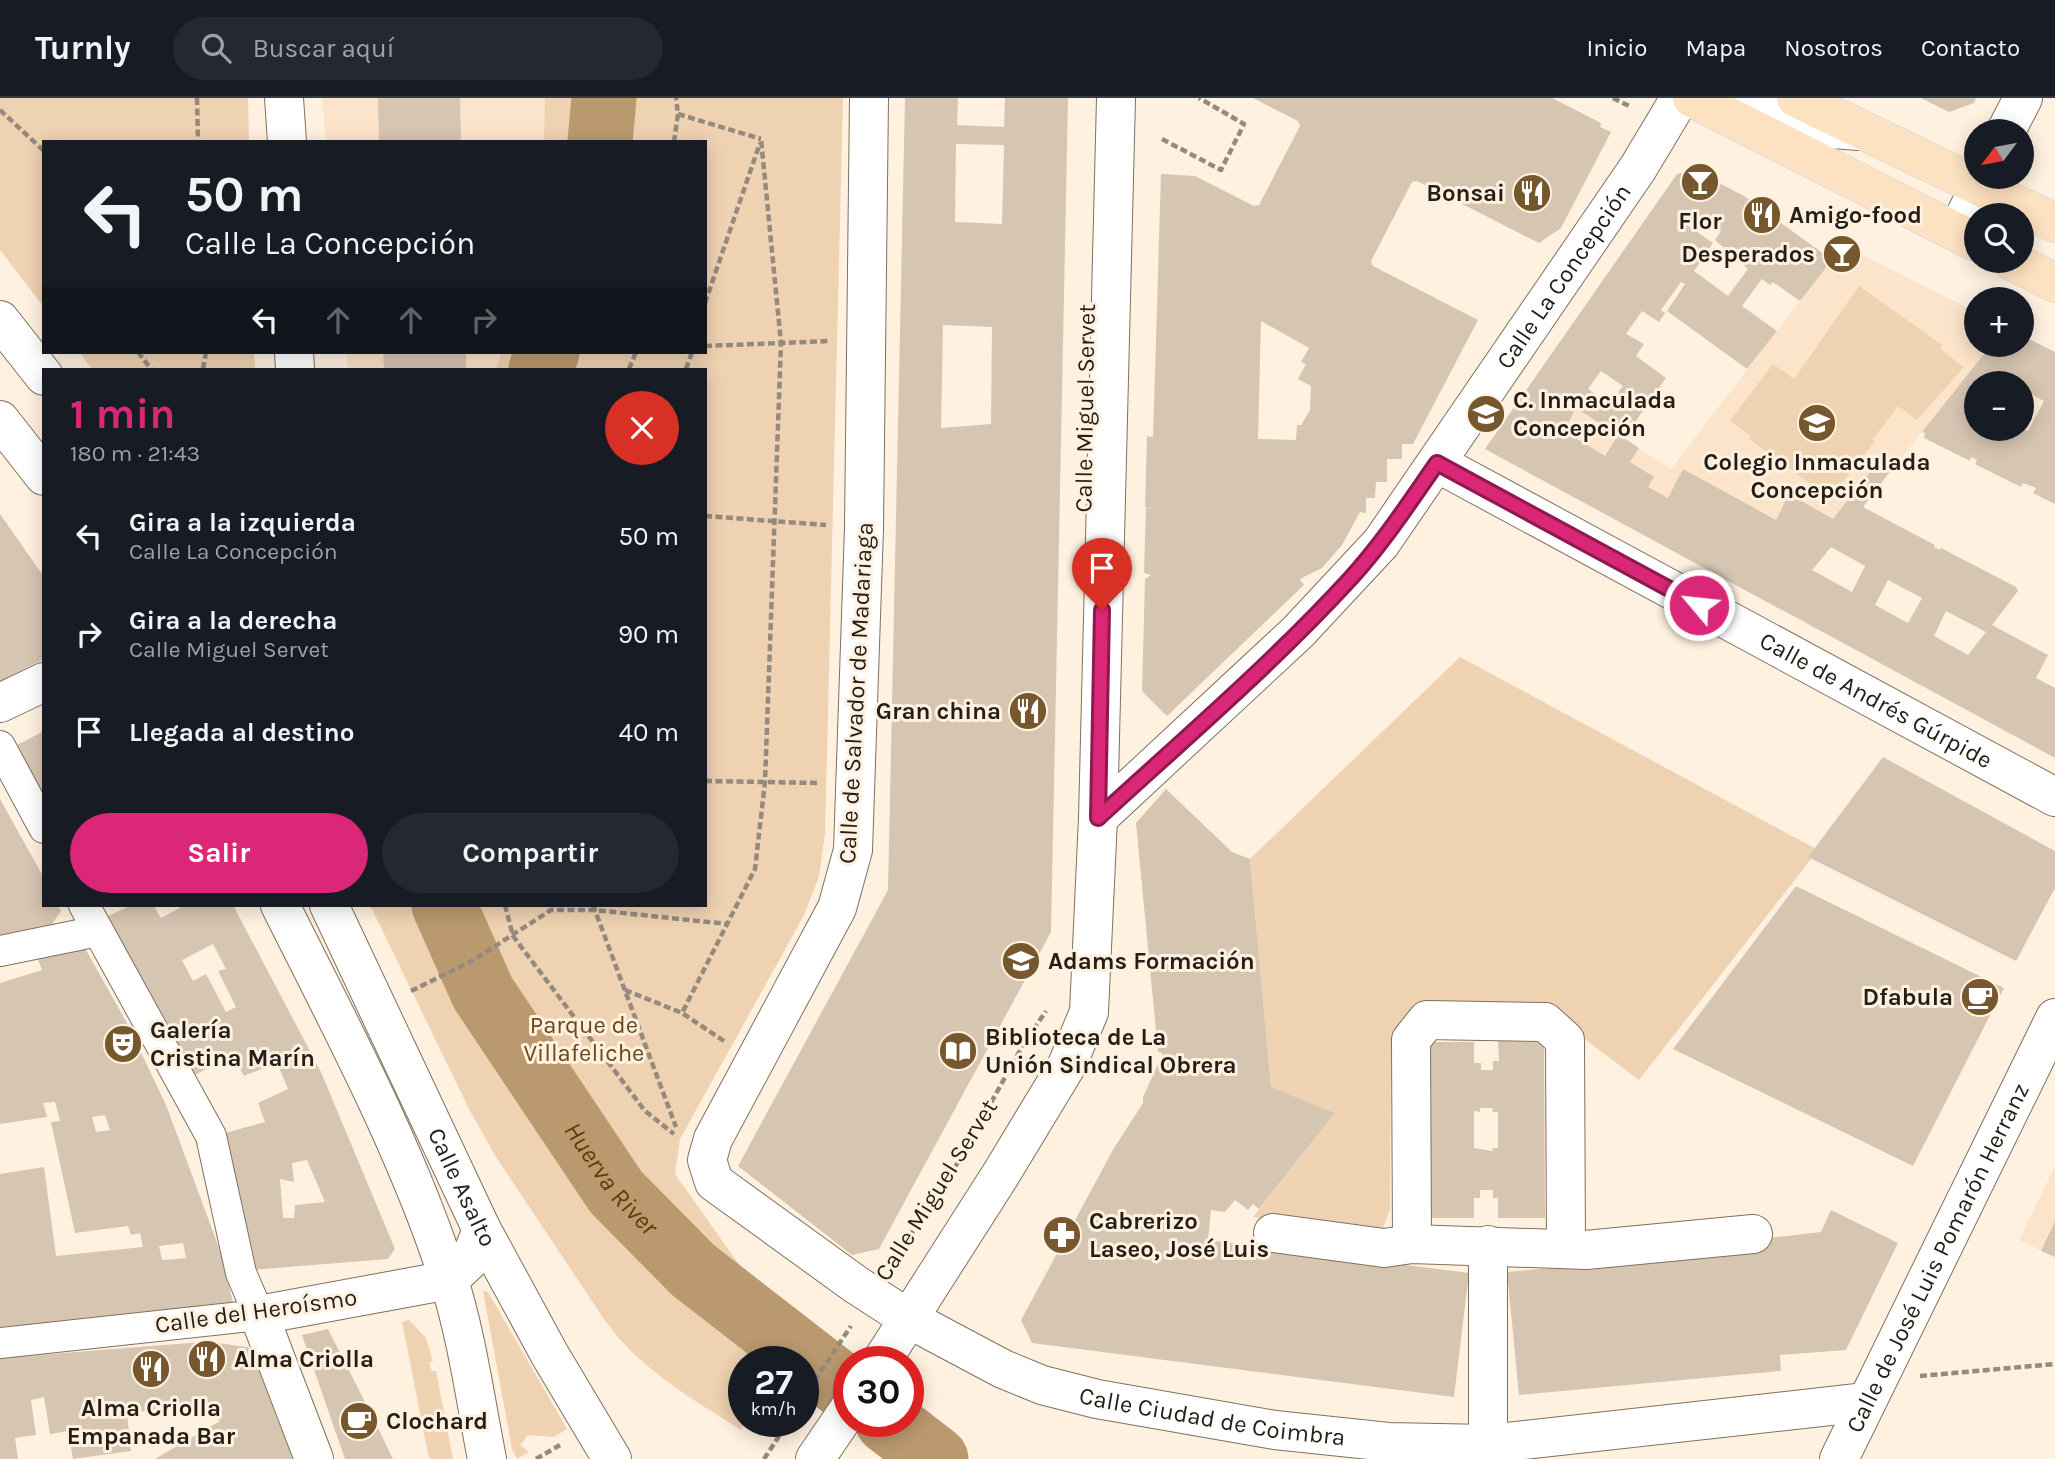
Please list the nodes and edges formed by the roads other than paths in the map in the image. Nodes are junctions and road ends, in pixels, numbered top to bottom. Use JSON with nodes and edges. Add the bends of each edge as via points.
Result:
{"nodes":[{"id":1,"x":284,"y":98,"type":"edge"},
{"id":2,"x":869,"y":98,"type":"edge"},
{"id":3,"x":1116,"y":98,"type":"edge"},
{"id":4,"x":1679,"y":98,"type":"edge"},
{"id":5,"x":1692,"y":98,"type":"edge"},
{"id":6,"x":1740,"y":98,"type":"edge"},
{"id":7,"x":1796,"y":98,"type":"edge"},
{"id":8,"x":2023,"y":98,"type":"edge"},
{"id":9,"x":2012,"y":119,"type":"edge"},
{"id":10,"x":1859,"y":131,"type":"junction"},
{"id":11,"x":287,"y":140,"type":"edge"},
{"id":12,"x":1964,"y":174,"type":"edge"},
{"id":13,"x":1996,"y":189,"type":"edge"},
{"id":14,"x":2055,"y":223,"type":"edge"},
{"id":15,"x":1964,"y":236,"type":"edge"},
{"id":16,"x":2034,"y":273,"type":"edge"},
{"id":17,"x":2055,"y":284,"type":"edge"},
{"id":18,"x":0,"y":320,"type":"edge"},
{"id":19,"x":42,"y":373,"type":"edge"},
{"id":20,"x":0,"y":420,"type":"edge"},
{"id":21,"x":1437,"y":463,"type":"junction"},
{"id":22,"x":42,"y":473,"type":"edge"},
{"id":23,"x":42,"y":683,"type":"edge"},
{"id":24,"x":0,"y":703,"type":"edge"},
{"id":25,"x":0,"y":746,"type":"edge"},
{"id":26,"x":2055,"y":797,"type":"edge"},
{"id":27,"x":1098,"y":818,"type":"junction"},
{"id":28,"x":42,"y":824,"type":"edge"},
{"id":29,"x":85,"y":907,"type":"edge"},
{"id":30,"x":281,"y":907,"type":"edge"},
{"id":31,"x":330,"y":907,"type":"edge"},
{"id":32,"x":98,"y":931,"type":"junction"},
{"id":33,"x":0,"y":951,"type":"edge"},
{"id":34,"x":2055,"y":1018,"type":"edge"},
{"id":35,"x":482,"y":1230,"type":"junction"},
{"id":36,"x":1273,"y":1233,"type":"dead end"},
{"id":37,"x":1753,"y":1234,"type":"dead end"},
{"id":38,"x":1412,"y":1244,"type":"junction"},
{"id":39,"x":1488,"y":1245,"type":"junction"},
{"id":40,"x":1566,"y":1248,"type":"junction"},
{"id":41,"x":449,"y":1280,"type":"junction"},
{"id":42,"x":259,"y":1315,"type":"junction"},
{"id":43,"x":896,"y":1339,"type":"edge"},
{"id":44,"x":0,"y":1343,"type":"edge"},
{"id":45,"x":1867,"y":1400,"type":"junction"},
{"id":46,"x":833,"y":1433,"type":"edge"},
{"id":47,"x":1488,"y":1444,"type":"junction"},
{"id":48,"x":314,"y":1459,"type":"edge"},
{"id":49,"x":487,"y":1459,"type":"edge"},
{"id":50,"x":612,"y":1459,"type":"edge"},
{"id":51,"x":815,"y":1459,"type":"edge"},
{"id":52,"x":1839,"y":1459,"type":"edge"}],
"edges":[{"from":1,"to":11,"type":"street"},
{"from":2,"to":43,"type":"street","name":"Calle de Salvador de Madariaga","via":[[864,528],[853,850],[837,908],[713,1139],[707,1160],[714,1182],[865,1303]]},
{"from":3,"to":27,"type":"street","name":"Calle Miguel Servet"},
{"from":4,"to":21,"type":"street","name":"Calle La Concepción","via":[[1638,168]]},
{"from":5,"to":15,"type":"main road"},
{"from":6,"to":10,"type":"street","via":[[1804,127]]},
{"from":7,"to":10,"type":"main road"},
{"from":8,"to":9,"type":"street"},
{"from":10,"to":12,"type":"main road"},
{"from":13,"to":14,"type":"main road"},
{"from":16,"to":17,"type":"main road"},
{"from":18,"to":19,"type":"street"},
{"from":20,"to":22,"type":"street"},
{"from":21,"to":26,"type":"street","name":"Calle de Andrés Gúrpide"},
{"from":21,"to":27,"type":"street","name":"Calle La Concepción","via":[[1350,579]]},
{"from":23,"to":24,"type":"street"},
{"from":25,"to":28,"type":"street"},
{"from":27,"to":43,"type":"street","name":"Calle Miguel Servet","via":[[1093,974],[1083,1028],[1067,1065]]},
{"from":29,"to":32,"type":"street"},
{"from":30,"to":41,"type":"street","name":"Calle Asalto","via":[[396,1145]]},
{"from":31,"to":35,"type":"street","name":"Calle Asalto"},
{"from":32,"to":33,"type":"street"},
{"from":32,"to":42,"type":"street","via":[[211,1136],[241,1273]]},
{"from":34,"to":45,"type":"street","name":"Calle de José Luis Pomarón Herranz"},
{"from":35,"to":41,"type":"street","via":[[469,1261]]},
{"from":35,"to":50,"type":"street","name":"Calle Asalto"},
{"from":36,"to":38,"type":"street","via":[[1384,1248]]},
{"from":37,"to":40,"type":"street"},
{"from":38,"to":39,"type":"street"},
{"from":38,"to":40,"type":"street","via":[[1411,1040],[1427,1020],[1545,1022],[1565,1040]]},
{"from":39,"to":40,"type":"street"},
{"from":39,"to":47,"type":"street"},
{"from":41,"to":42,"type":"street","name":"Calle del Heroísmo"},
{"from":41,"to":49,"type":"street","name":"Calle Asalto"},
{"from":42,"to":44,"type":"street","name":"Calle del Heroísmo"},
{"from":42,"to":48,"type":"street"},
{"from":43,"to":47,"type":"street","name":"Calle Ciudad de Coimbra","via":[[1097,1399],[1275,1430],[1388,1442]]},
{"from":45,"to":47,"type":"street","name":"Calle Ciudad de Coimbra"},
{"from":45,"to":52,"type":"street","name":"Calle de José Luis Pomarón Herranz"},
{"from":46,"to":51,"type":"street"}]}
